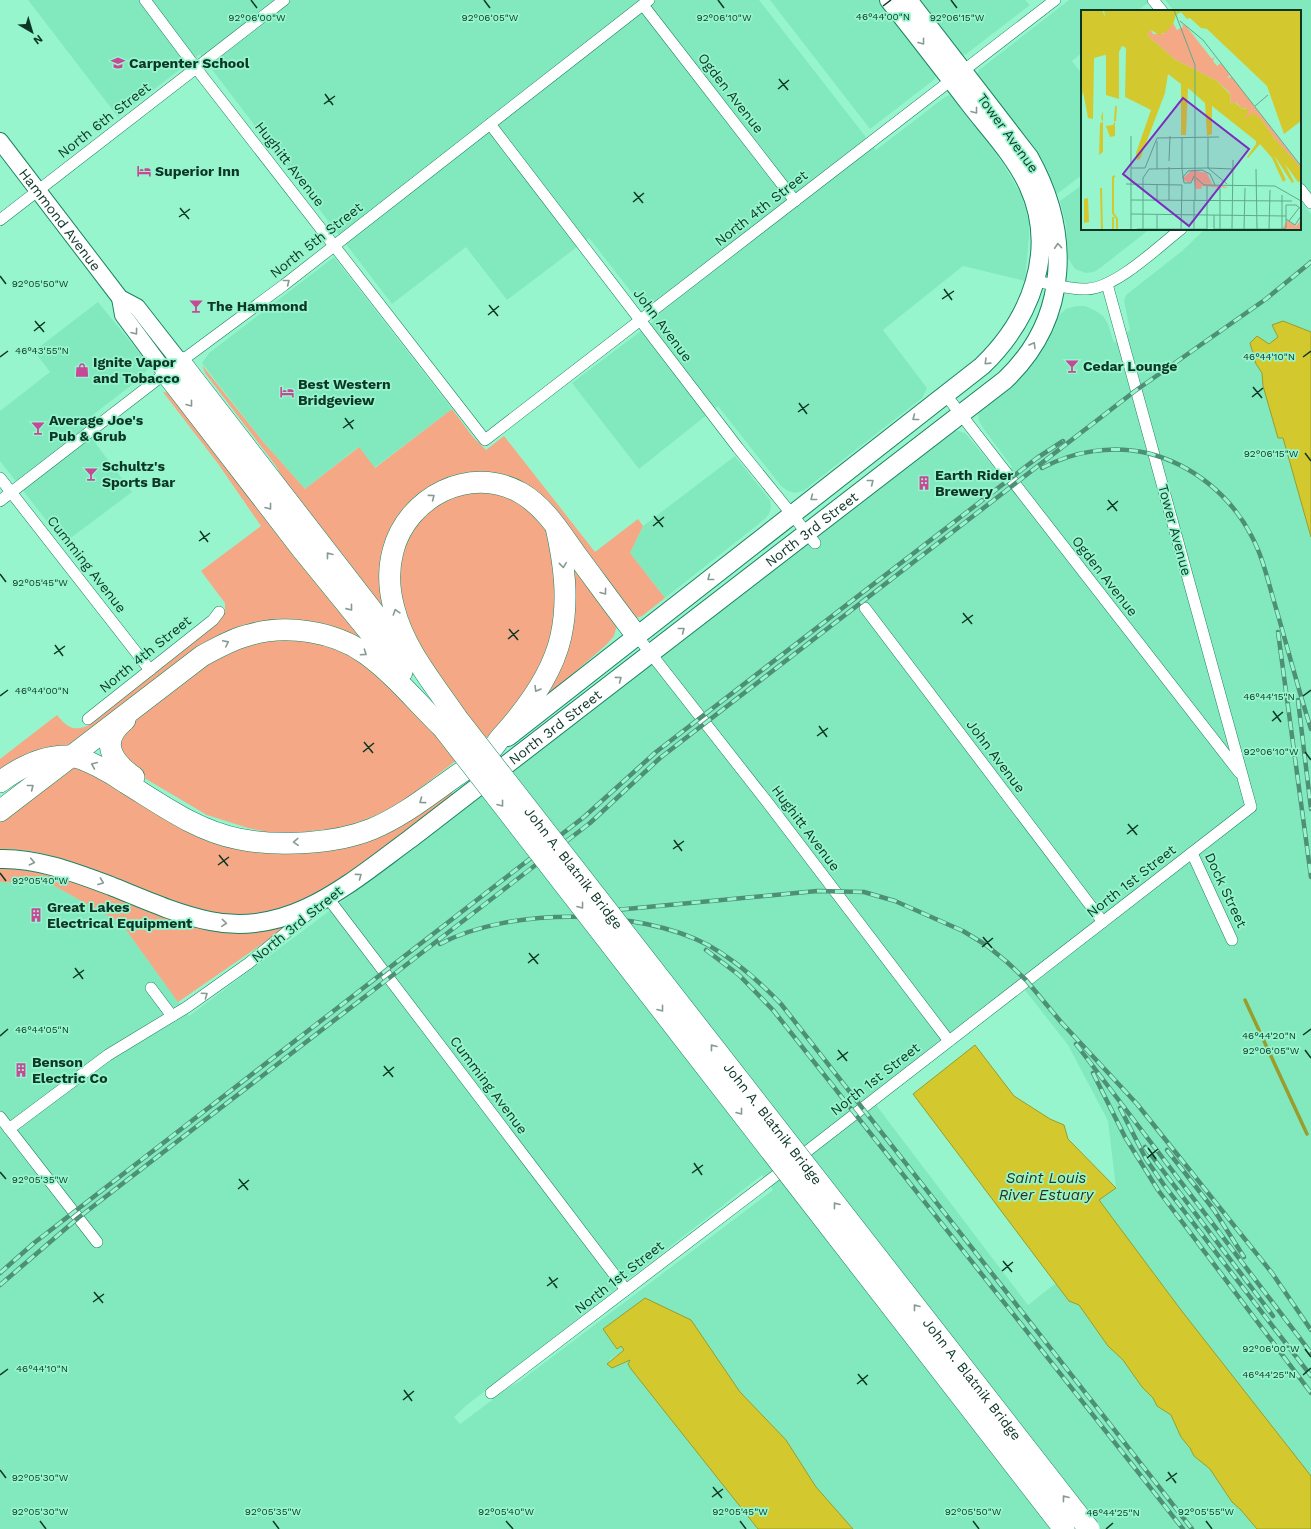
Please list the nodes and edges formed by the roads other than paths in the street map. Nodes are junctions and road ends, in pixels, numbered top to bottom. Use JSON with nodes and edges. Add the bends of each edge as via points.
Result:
{"nodes":[{"id":1,"x":145,"y":0,"type":"edge"},
{"id":2,"x":284,"y":0,"type":"edge"},
{"id":3,"x":889,"y":0,"type":"edge"},
{"id":4,"x":908,"y":0,"type":"edge"},
{"id":5,"x":1055,"y":0,"type":"edge"},
{"id":6,"x":1153,"y":0,"type":"edge"},
{"id":7,"x":646,"y":2,"type":"edge"},
{"id":8,"x":1161,"y":10,"type":"edge"},
{"id":9,"x":196,"y":68,"type":"junction"},
{"id":10,"x":957,"y":76,"type":"junction"},
{"id":11,"x":490,"y":124,"type":"junction"},
{"id":12,"x":0,"y":141,"type":"edge"},
{"id":13,"x":38,"y":190,"type":"junction"},
{"id":14,"x":1301,"y":190,"type":"edge"},
{"id":15,"x":795,"y":201,"type":"junction"},
{"id":16,"x":1311,"y":204,"type":"edge"},
{"id":17,"x":0,"y":220,"type":"edge"},
{"id":18,"x":1180,"y":230,"type":"edge"},
{"id":19,"x":334,"y":245,"type":"junction"},
{"id":20,"x":1036,"y":281,"type":"junction"},
{"id":21,"x":1107,"y":284,"type":"junction"},
{"id":22,"x":1056,"y":285,"type":"junction"},
{"id":23,"x":640,"y":320,"type":"junction"},
{"id":24,"x":173,"y":368,"type":"junction"},
{"id":25,"x":946,"y":394,"type":"junction"},
{"id":26,"x":962,"y":415,"type":"junction"},
{"id":27,"x":485,"y":440,"type":"joint"},
{"id":28,"x":0,"y":478,"type":"edge"},
{"id":29,"x":12,"y":492,"type":"junction"},
{"id":30,"x":0,"y":501,"type":"edge"},
{"id":31,"x":792,"y":514,"type":"junction"},
{"id":32,"x":556,"y":527,"type":"junction"},
{"id":33,"x":811,"y":537,"type":"junction"},
{"id":34,"x":864,"y":608,"type":"dead end"},
{"id":35,"x":220,"y":612,"type":"dead end"},
{"id":36,"x":637,"y":636,"type":"junction"},
{"id":37,"x":651,"y":654,"type":"junction"},
{"id":38,"x":193,"y":662,"type":"junction"},
{"id":39,"x":150,"y":670,"type":"junction"},
{"id":40,"x":88,"y":719,"type":"dead end"},
{"id":41,"x":450,"y":723,"type":"junction"},
{"id":42,"x":488,"y":753,"type":"junction"},
{"id":43,"x":70,"y":756,"type":"junction"},
{"id":44,"x":1242,"y":776,"type":"junction"},
{"id":45,"x":0,"y":782,"type":"edge"},
{"id":46,"x":0,"y":811,"type":"edge"},
{"id":47,"x":240,"y":839,"type":"junction"},
{"id":48,"x":1192,"y":852,"type":"junction"},
{"id":49,"x":0,"y":859,"type":"edge"},
{"id":50,"x":328,"y":898,"type":"junction"},
{"id":51,"x":1103,"y":922,"type":"junction"},
{"id":52,"x":1232,"y":940,"type":"dead end"},
{"id":53,"x":151,"y":988,"type":"dead end"},
{"id":54,"x":172,"y":1016,"type":"junction"},
{"id":55,"x":949,"y":1041,"type":"junction"},
{"id":56,"x":0,"y":1117,"type":"edge"},
{"id":57,"x":9,"y":1129,"type":"junction"},
{"id":58,"x":97,"y":1242,"type":"dead end"},
{"id":59,"x":626,"y":1290,"type":"junction"},
{"id":60,"x":491,"y":1393,"type":"dead end"},
{"id":61,"x":1064,"y":1529,"type":"edge"},
{"id":62,"x":1089,"y":1529,"type":"edge"}],
"edges":[{"from":1,"to":9,"type":"street","name":"Hughitt Avenue"},
{"from":2,"to":9,"type":"street","name":"North 6th Street"},
{"from":3,"to":10,"type":"main road","name":"Tower Avenue","one_way":true},
{"from":4,"to":10,"type":"main road","name":"Tower Avenue"},
{"from":5,"to":10,"type":"street","name":"North 4th Street"},
{"from":6,"to":8,"type":"street"},
{"from":7,"to":11,"type":"street","name":"North 5th Street"},
{"from":7,"to":15,"type":"street","name":"Ogden Avenue"},
{"from":9,"to":13,"type":"street","name":"North 6th Street"},
{"from":9,"to":19,"type":"street","name":"Hughitt Avenue"},
{"from":10,"to":15,"type":"street","name":"North 4th Street"},
{"from":10,"to":20,"type":"main road","name":"Tower Avenue","one_way":true,"via":[[1028,185],[1037,211],[1041,238]]},
{"from":22,"to":10,"type":"main road","name":"Tower Avenue","one_way":true,"via":[[1059,260],[1056,231],[1044,186],[1029,157]]},
{"from":11,"to":19,"type":"street","name":"North 5th Street"},
{"from":11,"to":23,"type":"street","name":"John Avenue"},
{"from":12,"to":13,"type":"street","name":"Hammond Avenue"},
{"from":13,"to":17,"type":"street","name":"North 6th Street"},
{"from":13,"to":24,"type":"street","name":"Hammond Avenue","via":[[120,298],[123,316]]},
{"from":14,"to":16,"type":"street"},
{"from":15,"to":23,"type":"street","name":"North 4th Street"},
{"from":18,"to":21,"type":"street","via":[[1120,277]]},
{"from":24,"to":19,"type":"street","name":"North 5th Street","one_way":true},
{"from":19,"to":27,"type":"street","name":"Hughitt Avenue"},
{"from":20,"to":22,"type":"street"},
{"from":20,"to":25,"type":"main road","name":"North 3rd Street","one_way":true,"via":[[1020,318],[1001,348]]},
{"from":21,"to":22,"type":"street","via":[[1087,289]]},
{"from":21,"to":44,"type":"street","name":"Tower Avenue"},
{"from":26,"to":22,"type":"main road","name":"North 3rd Street","one_way":true,"via":[[1005,380],[1024,359],[1042,328]]},
{"from":23,"to":27,"type":"street","name":"North 4th Street"},
{"from":23,"to":31,"type":"street","name":"John Avenue"},
{"from":24,"to":29,"type":"street","name":"North 5th Street"},
{"from":24,"to":41,"type":"highway","via":[[301,548],[394,662]]},
{"from":25,"to":26,"type":"street","name":"Ogden Avenue"},
{"from":25,"to":31,"type":"main road","name":"North 3rd Street","one_way":true},
{"from":33,"to":26,"type":"main road","name":"North 3rd Street","one_way":true,"via":[[898,461]]},
{"from":26,"to":44,"type":"street","name":"Ogden Avenue"},
{"from":28,"to":29,"type":"street","name":"Cumming Avenue"},
{"from":29,"to":30,"type":"street","name":"North 5th Street"},
{"from":29,"to":39,"type":"street","name":"Cumming Avenue"},
{"from":31,"to":33,"type":"street","name":"John Avenue"},
{"from":31,"to":36,"type":"main road","name":"North 3rd Street","one_way":true},
{"from":32,"to":36,"type":"highway","one_way":true},
{"from":41,"to":32,"type":"highway","one_way":true,"via":[[409,645],[394,609],[390,569],[399,534],[411,514],[440,491],[477,481],[504,486],[521,493],[536,503]]},
{"from":32,"to":42,"type":"highway","one_way":true,"via":[[561,550],[566,607],[555,657],[519,717]]},
{"from":37,"to":33,"type":"main road","name":"North 3rd Street","one_way":true},
{"from":34,"to":51,"type":"street","name":"John Avenue"},
{"from":35,"to":39,"type":"street","name":"North 4th Street"},
{"from":36,"to":37,"type":"street","name":"Hughitt Avenue"},
{"from":36,"to":42,"type":"main road","name":"North 3rd Street"},
{"from":50,"to":37,"type":"main road","name":"North 3rd Street","one_way":true,"via":[[410,839]]},
{"from":37,"to":55,"type":"street","name":"Hughitt Avenue"},
{"from":38,"to":41,"type":"highway","one_way":true,"via":[[235,639],[260,632],[297,630],[332,638],[352,646],[376,662]]},
{"from":38,"to":43,"type":"highway"},
{"from":38,"to":47,"type":"highway","via":[[118,725],[111,738],[110,749],[118,764],[136,779]]},
{"from":39,"to":40,"type":"street","name":"North 4th Street"},
{"from":41,"to":61,"type":"highway","name":"John A. Blatnik Bridge","one_way":true,"bridge":true},
{"from":62,"to":41,"type":"highway","name":"John A. Blatnik Bridge","one_way":true,"bridge":true},
{"from":42,"to":47,"type":"highway","name":"North 3rd Street","one_way":true,"via":[[417,804],[371,829],[335,838],[282,843]]},
{"from":43,"to":45,"type":"highway","via":[[31,762]]},
{"from":46,"to":43,"type":"highway","one_way":true},
{"from":47,"to":43,"type":"highway","name":"North 3rd Street","one_way":true,"via":[[209,831],[108,772]]},
{"from":44,"to":48,"type":"street","name":"North 1st Street","via":[[1251,807]]},
{"from":48,"to":51,"type":"street","name":"North 1st Street"},
{"from":48,"to":52,"type":"street","name":"Dock Street"},
{"from":49,"to":50,"type":"main road","one_way":true,"via":[[20,859],[64,870],[172,910],[218,922],[240,924],[273,919],[308,909]]},
{"from":54,"to":50,"type":"street","name":"North 3rd Street","one_way":true,"via":[[268,949]]},
{"from":50,"to":59,"type":"street","name":"Cumming Avenue"},
{"from":51,"to":55,"type":"street","name":"North 1st Street"},
{"from":53,"to":54,"type":"street"},
{"from":54,"to":57,"type":"street","name":"North 3rd Street","via":[[108,1055]]},
{"from":55,"to":59,"type":"street","name":"North 1st Street"},
{"from":56,"to":57,"type":"street"},
{"from":57,"to":58,"type":"street"},
{"from":59,"to":60,"type":"street","name":"North 1st Street"}]}
